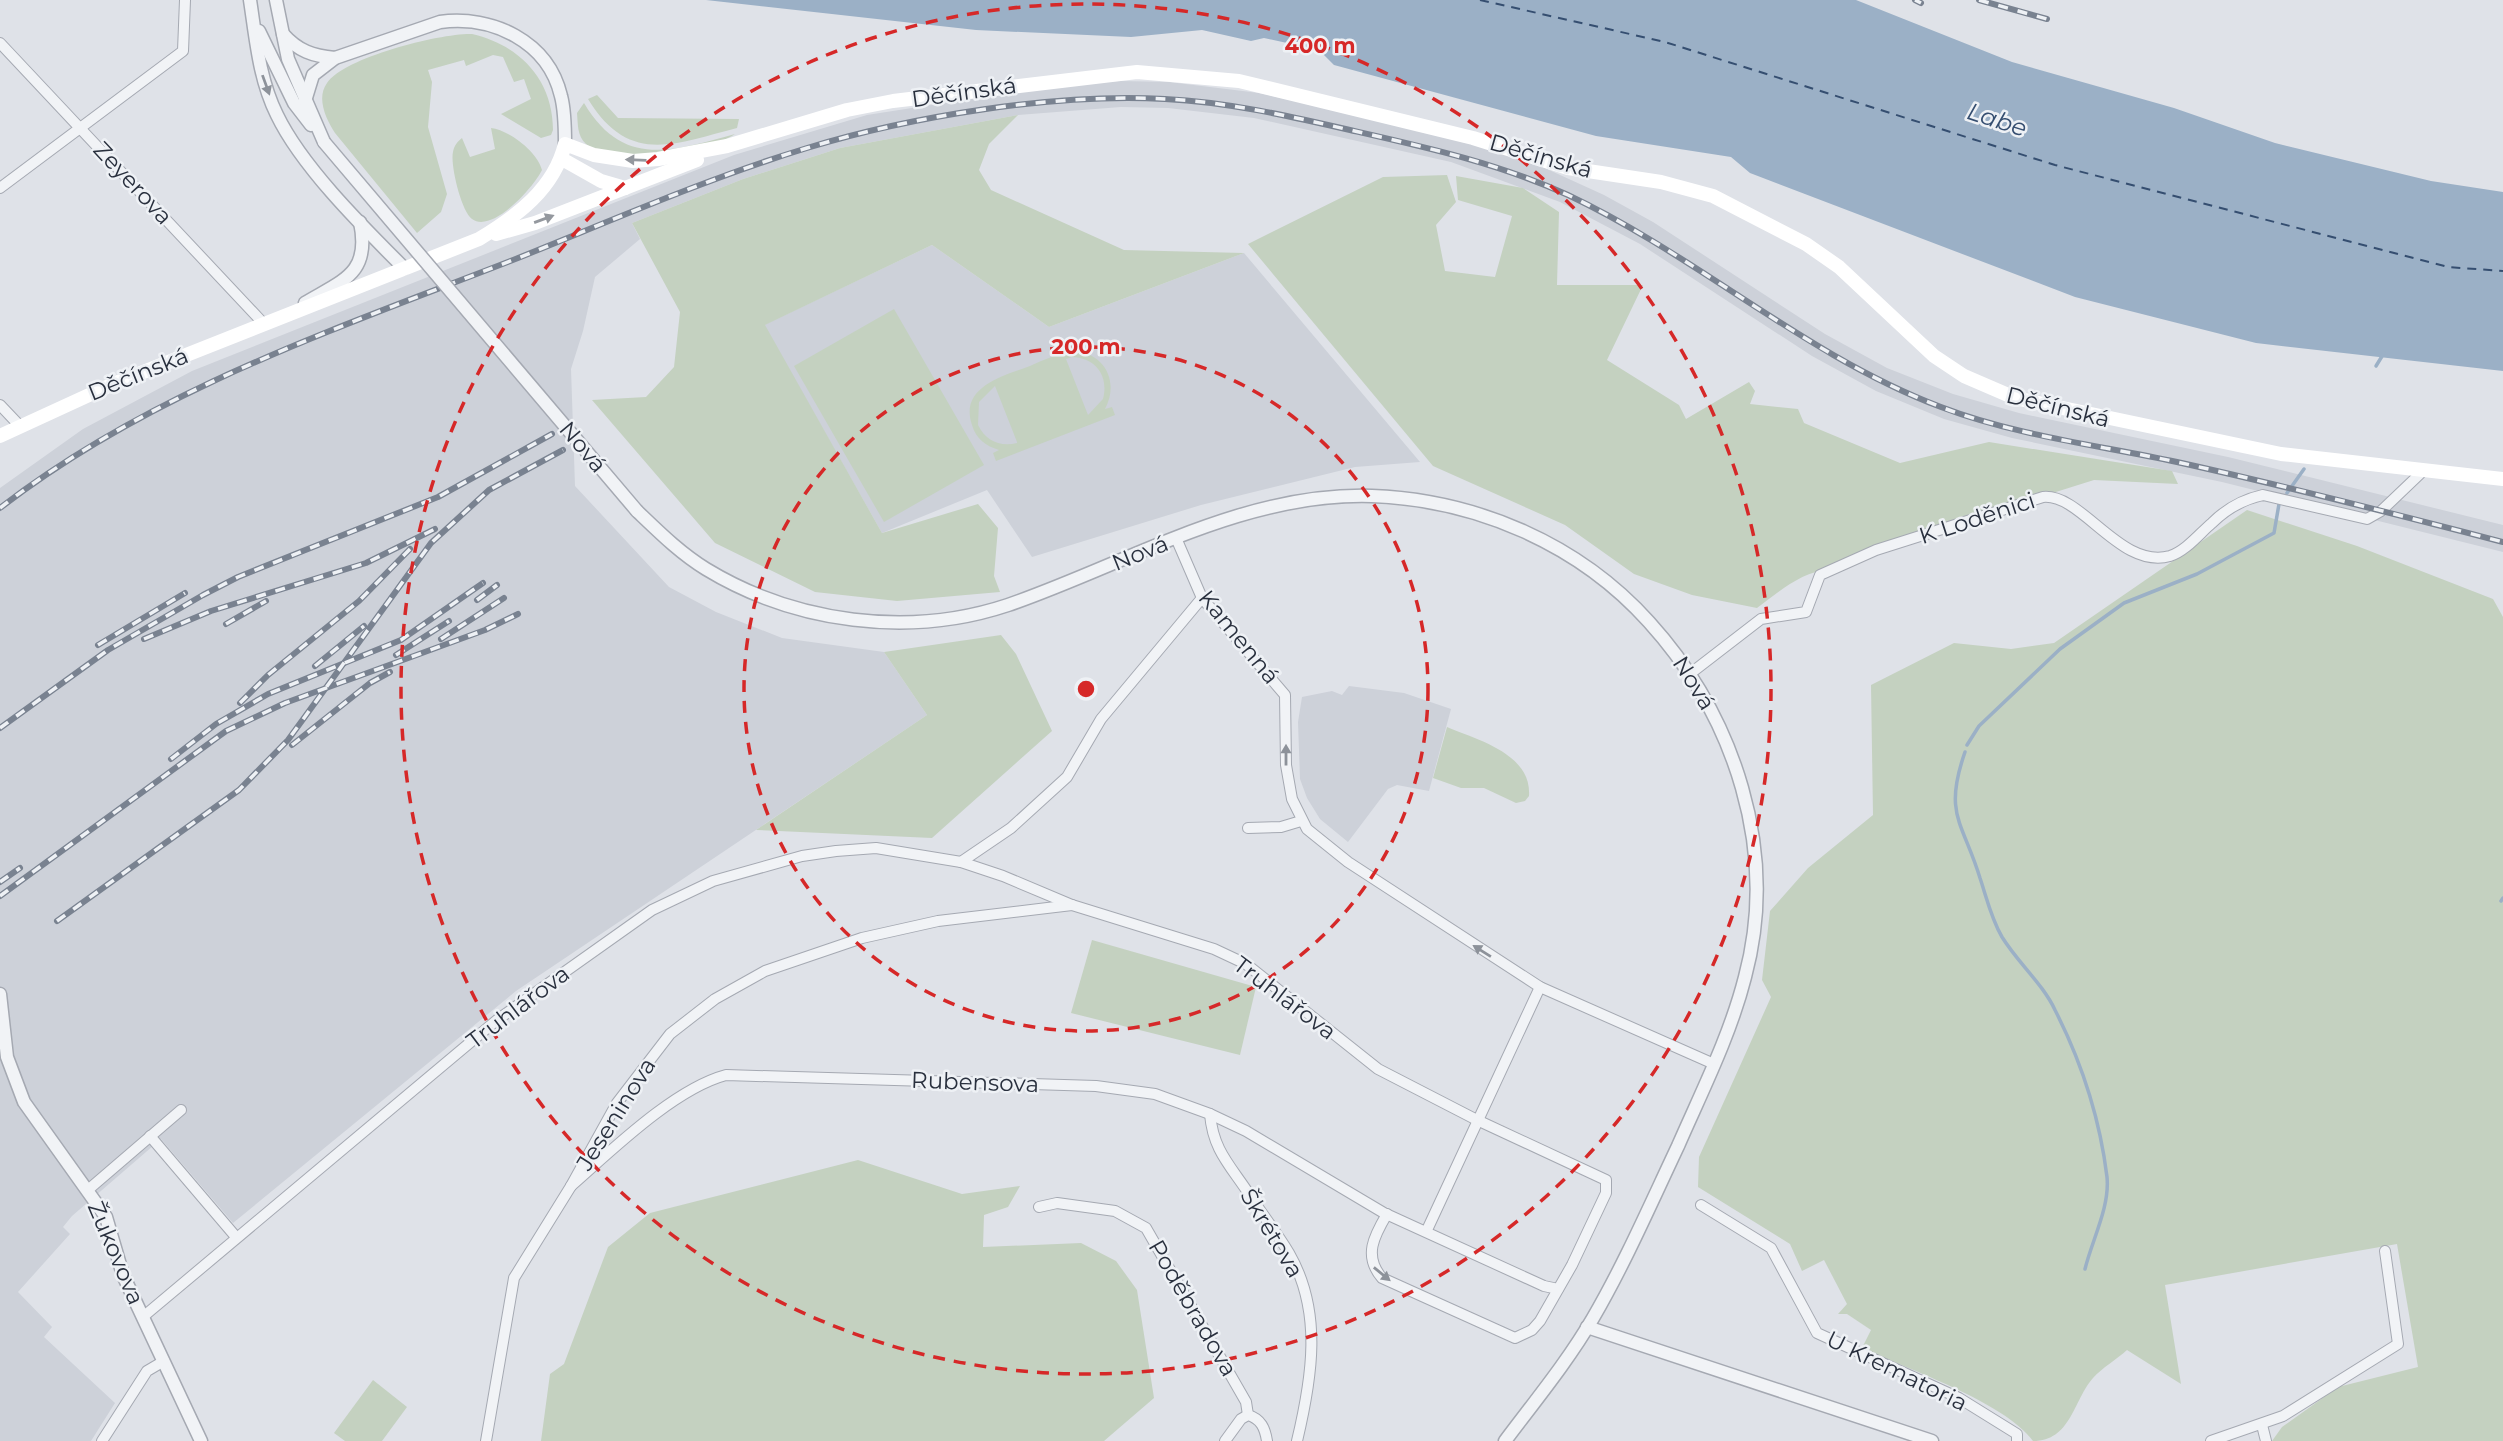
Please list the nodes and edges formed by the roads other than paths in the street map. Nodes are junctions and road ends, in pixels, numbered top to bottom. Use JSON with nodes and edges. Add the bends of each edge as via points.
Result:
{"nodes":[{"id":1,"x":185,"y":0,"type":"edge"},
{"id":2,"x":250,"y":0,"type":"edge"},
{"id":3,"x":276,"y":0,"type":"edge"},
{"id":4,"x":253,"y":18,"type":"junction"},
{"id":5,"x":282,"y":33,"type":"junction"},
{"id":6,"x":0,"y":43,"type":"edge"},
{"id":7,"x":335,"y":58,"type":"junction"},
{"id":8,"x":305,"y":101,"type":"junction"},
{"id":9,"x":80,"y":127,"type":"junction"},
{"id":10,"x":324,"y":142,"type":"junction"},
{"id":11,"x":565,"y":144,"type":"junction"},
{"id":12,"x":727,"y":146,"type":"junction"},
{"id":13,"x":562,"y":159,"type":"junction"},
{"id":14,"x":0,"y":188,"type":"edge"},
{"id":15,"x":625,"y":188,"type":"junction"},
{"id":16,"x":359,"y":222,"type":"junction"},
{"id":17,"x":479,"y":239,"type":"junction"},
{"id":18,"x":404,"y":268,"type":"junction"},
{"id":19,"x":279,"y":319,"type":"junction"},
{"id":20,"x":264,"y":324,"type":"junction"},
{"id":21,"x":0,"y":405,"type":"edge"},
{"id":22,"x":19,"y":425,"type":"junction"},
{"id":23,"x":0,"y":436,"type":"edge"},
{"id":24,"x":2423,"y":471,"type":"junction"},
{"id":25,"x":2503,"y":479,"type":"edge"},
{"id":26,"x":1176,"y":538,"type":"junction"},
{"id":27,"x":1202,"y":598,"type":"junction"},
{"id":28,"x":1690,"y":673,"type":"junction"},
{"id":29,"x":1301,"y":821,"type":"junction"},
{"id":30,"x":1248,"y":828,"type":"dead end"},
{"id":31,"x":961,"y":862,"type":"junction"},
{"id":32,"x":1072,"y":905,"type":"junction"},
{"id":33,"x":1540,"y":987,"type":"junction"},
{"id":34,"x":0,"y":993,"type":"edge"},
{"id":35,"x":1714,"y":1064,"type":"junction"},
{"id":36,"x":181,"y":1110,"type":"dead end"},
{"id":37,"x":1210,"y":1114,"type":"junction"},
{"id":38,"x":1476,"y":1120,"type":"junction"},
{"id":39,"x":150,"y":1136,"type":"junction"},
{"id":40,"x":571,"y":1186,"type":"junction"},
{"id":41,"x":89,"y":1189,"type":"junction"},
{"id":42,"x":1701,"y":1205,"type":"dead end"},
{"id":43,"x":1039,"y":1207,"type":"dead end"},
{"id":44,"x":1387,"y":1214,"type":"junction"},
{"id":45,"x":1427,"y":1230,"type":"junction"},
{"id":46,"x":236,"y":1237,"type":"junction"},
{"id":47,"x":2385,"y":1251,"type":"dead end"},
{"id":48,"x":1558,"y":1289,"type":"junction"},
{"id":49,"x":144,"y":1316,"type":"junction"},
{"id":50,"x":1587,"y":1327,"type":"junction"},
{"id":51,"x":164,"y":1361,"type":"junction"},
{"id":52,"x":1248,"y":1415,"type":"junction"},
{"id":53,"x":2262,"y":1425,"type":"junction"},
{"id":54,"x":102,"y":1441,"type":"edge"},
{"id":55,"x":201,"y":1441,"type":"edge"},
{"id":56,"x":486,"y":1441,"type":"edge"},
{"id":57,"x":1225,"y":1441,"type":"edge"},
{"id":58,"x":1267,"y":1441,"type":"edge"},
{"id":59,"x":1297,"y":1441,"type":"edge"},
{"id":60,"x":1506,"y":1441,"type":"edge"},
{"id":61,"x":1932,"y":1441,"type":"edge"},
{"id":62,"x":2017,"y":1441,"type":"edge"},
{"id":63,"x":2211,"y":1441,"type":"edge"},
{"id":64,"x":2266,"y":1441,"type":"edge"}],
"edges":[{"from":1,"to":9,"type":"street","via":[[183,51]]},
{"from":2,"to":4,"type":"street"},
{"from":3,"to":5,"type":"street","name":"Nová"},
{"from":4,"to":10,"type":"street","name":"Nová","via":[[294,103]]},
{"from":4,"to":16,"type":"street","one_way":true,"via":[[261,72],[277,116]]},
{"from":5,"to":7,"type":"street","via":[[294,46],[315,56]]},
{"from":5,"to":8,"type":"street","name":"Nová"},
{"from":6,"to":9,"type":"street","name":"Zeyerova"},
{"from":7,"to":8,"type":"street","name":"Děčínská","via":[[313,75]]},
{"from":7,"to":11,"type":"street","name":"Děčínská","via":[[440,22],[471,20],[499,27],[517,35],[548,65],[561,95]]},
{"from":8,"to":10,"type":"street","name":"Nová"},
{"from":9,"to":14,"type":"street"},
{"from":9,"to":20,"type":"street","name":"Zeyerova"},
{"from":10,"to":26,"type":"street","name":"Nová","bridge":true,"via":[[637,511],[683,553],[743,589],[815,614],[905,623],[1002,607]]},
{"from":12,"to":11,"type":"main road","name":"Děčínská","one_way":true,"via":[[679,157],[633,160],[594,155]]},
{"from":11,"to":13,"type":"main road","name":"Děčínská"},
{"from":12,"to":15,"type":"main road"},
{"from":12,"to":24,"type":"main road","name":"Děčínská","via":[[847,110],[1028,84],[1137,72],[1240,81],[1473,138],[1568,168],[1661,182],[1713,197],[1806,244],[1839,267],[1934,356],[1964,376],[2015,398],[2233,446]]},
{"from":13,"to":15,"type":"main road","via":[[601,181]]},
{"from":13,"to":17,"type":"main road","name":"Děčínská","via":[[521,212]]},
{"from":17,"to":15,"type":"main road","one_way":true},
{"from":16,"to":18,"type":"street"},
{"from":16,"to":19,"type":"street","name":"Děčínská","via":[[363,256],[352,274]]},
{"from":17,"to":18,"type":"main road","name":"Děčínská"},
{"from":18,"to":19,"type":"main road","name":"Děčínská"},
{"from":19,"to":20,"type":"main road","name":"Děčínská"},
{"from":20,"to":22,"type":"main road","name":"Děčínská"},
{"from":21,"to":22,"type":"street"},
{"from":22,"to":23,"type":"main road","name":"Děčínská"},
{"from":24,"to":25,"type":"main road","name":"Děčínská"},
{"from":24,"to":28,"type":"street","name":"K Loděnici","via":[[2367,519],[2263,495],[2247,499],[2171,556],[2144,556],[2128,549],[2058,498],[2043,497],[1877,550],[1820,575],[1806,612],[1761,619]]},
{"from":26,"to":27,"type":"street","name":"Kamenná"},
{"from":26,"to":28,"type":"street","name":"Nová","via":[[1256,510],[1324,498],[1397,498],[1467,510],[1540,538],[1588,568],[1643,615]]},
{"from":29,"to":27,"type":"street","name":"Kamenná","one_way":true,"via":[[1286,765],[1285,695]]},
{"from":27,"to":31,"type":"street","via":[[1088,738],[1067,777],[1040,804]]},
{"from":28,"to":35,"type":"street","name":"Nová","via":[[1729,748],[1748,812],[1756,863],[1756,915],[1749,963]]},
{"from":29,"to":30,"type":"street"},
{"from":33,"to":29,"type":"street","one_way":true,"via":[[1348,862]]},
{"from":31,"to":32,"type":"street","name":"Truhlářova"},
{"from":31,"to":46,"type":"street","name":"Truhlářova","via":[[876,848],[836,851],[713,881],[677,896],[497,1020]]},
{"from":32,"to":38,"type":"street","name":"Truhlářova","via":[[1214,949],[1246,964],[1378,1069]]},
{"from":32,"to":40,"type":"street","name":"Jeseninova","via":[[938,921],[862,938],[765,971],[715,999],[670,1034],[645,1062]]},
{"from":33,"to":35,"type":"street"},
{"from":33,"to":38,"type":"street"},
{"from":34,"to":41,"type":"street","name":"Žukovova","via":[[8,1058],[24,1102]]},
{"from":35,"to":50,"type":"street","name":"Nová","via":[[1656,1194]]},
{"from":36,"to":39,"type":"street"},
{"from":37,"to":40,"type":"street","name":"Rubensova","via":[[1155,1094],[1096,1086],[737,1074],[703,1081]]},
{"from":37,"to":44,"type":"street","name":"Rubensova"},
{"from":37,"to":59,"type":"street","name":"Škrétova","via":[[1212,1139],[1289,1253],[1304,1286],[1312,1349],[1310,1387]]},
{"from":38,"to":45,"type":"street"},
{"from":38,"to":48,"type":"street","name":"Truhlářova","via":[[1606,1180],[1606,1193]]},
{"from":39,"to":41,"type":"street"},
{"from":39,"to":46,"type":"street"},
{"from":40,"to":56,"type":"street","name":"Jeseninova","via":[[514,1278]]},
{"from":41,"to":49,"type":"street","name":"Žukovova","via":[[106,1217],[123,1275]]},
{"from":42,"to":62,"type":"street","name":"U Krematoria","via":[[1771,1248],[1817,1333],[1959,1398],[2017,1434]]},
{"from":43,"to":52,"type":"street","name":"Poděbradova","via":[[1056,1203],[1115,1211],[1146,1228],[1246,1402]]},
{"from":44,"to":45,"type":"street","name":"Rubensova"},
{"from":44,"to":48,"type":"street","one_way":true,"via":[[1371,1249],[1372,1266],[1382,1278],[1515,1338],[1532,1330]]},
{"from":45,"to":48,"type":"street","name":"Rubensova"},
{"from":46,"to":49,"type":"street","name":"Truhlářova"},
{"from":47,"to":53,"type":"street","via":[[2398,1344]]},
{"from":49,"to":51,"type":"street","name":"Žukovova"},
{"from":50,"to":60,"type":"street","name":"Nová"},
{"from":50,"to":61,"type":"street"},
{"from":51,"to":54,"type":"street","via":[[147,1371]]},
{"from":51,"to":55,"type":"street","name":"Žukovova"},
{"from":52,"to":57,"type":"street"},
{"from":52,"to":58,"type":"street","name":"Poděbradova","via":[[1265,1429]]},
{"from":53,"to":63,"type":"street"},
{"from":53,"to":64,"type":"street"}]}
